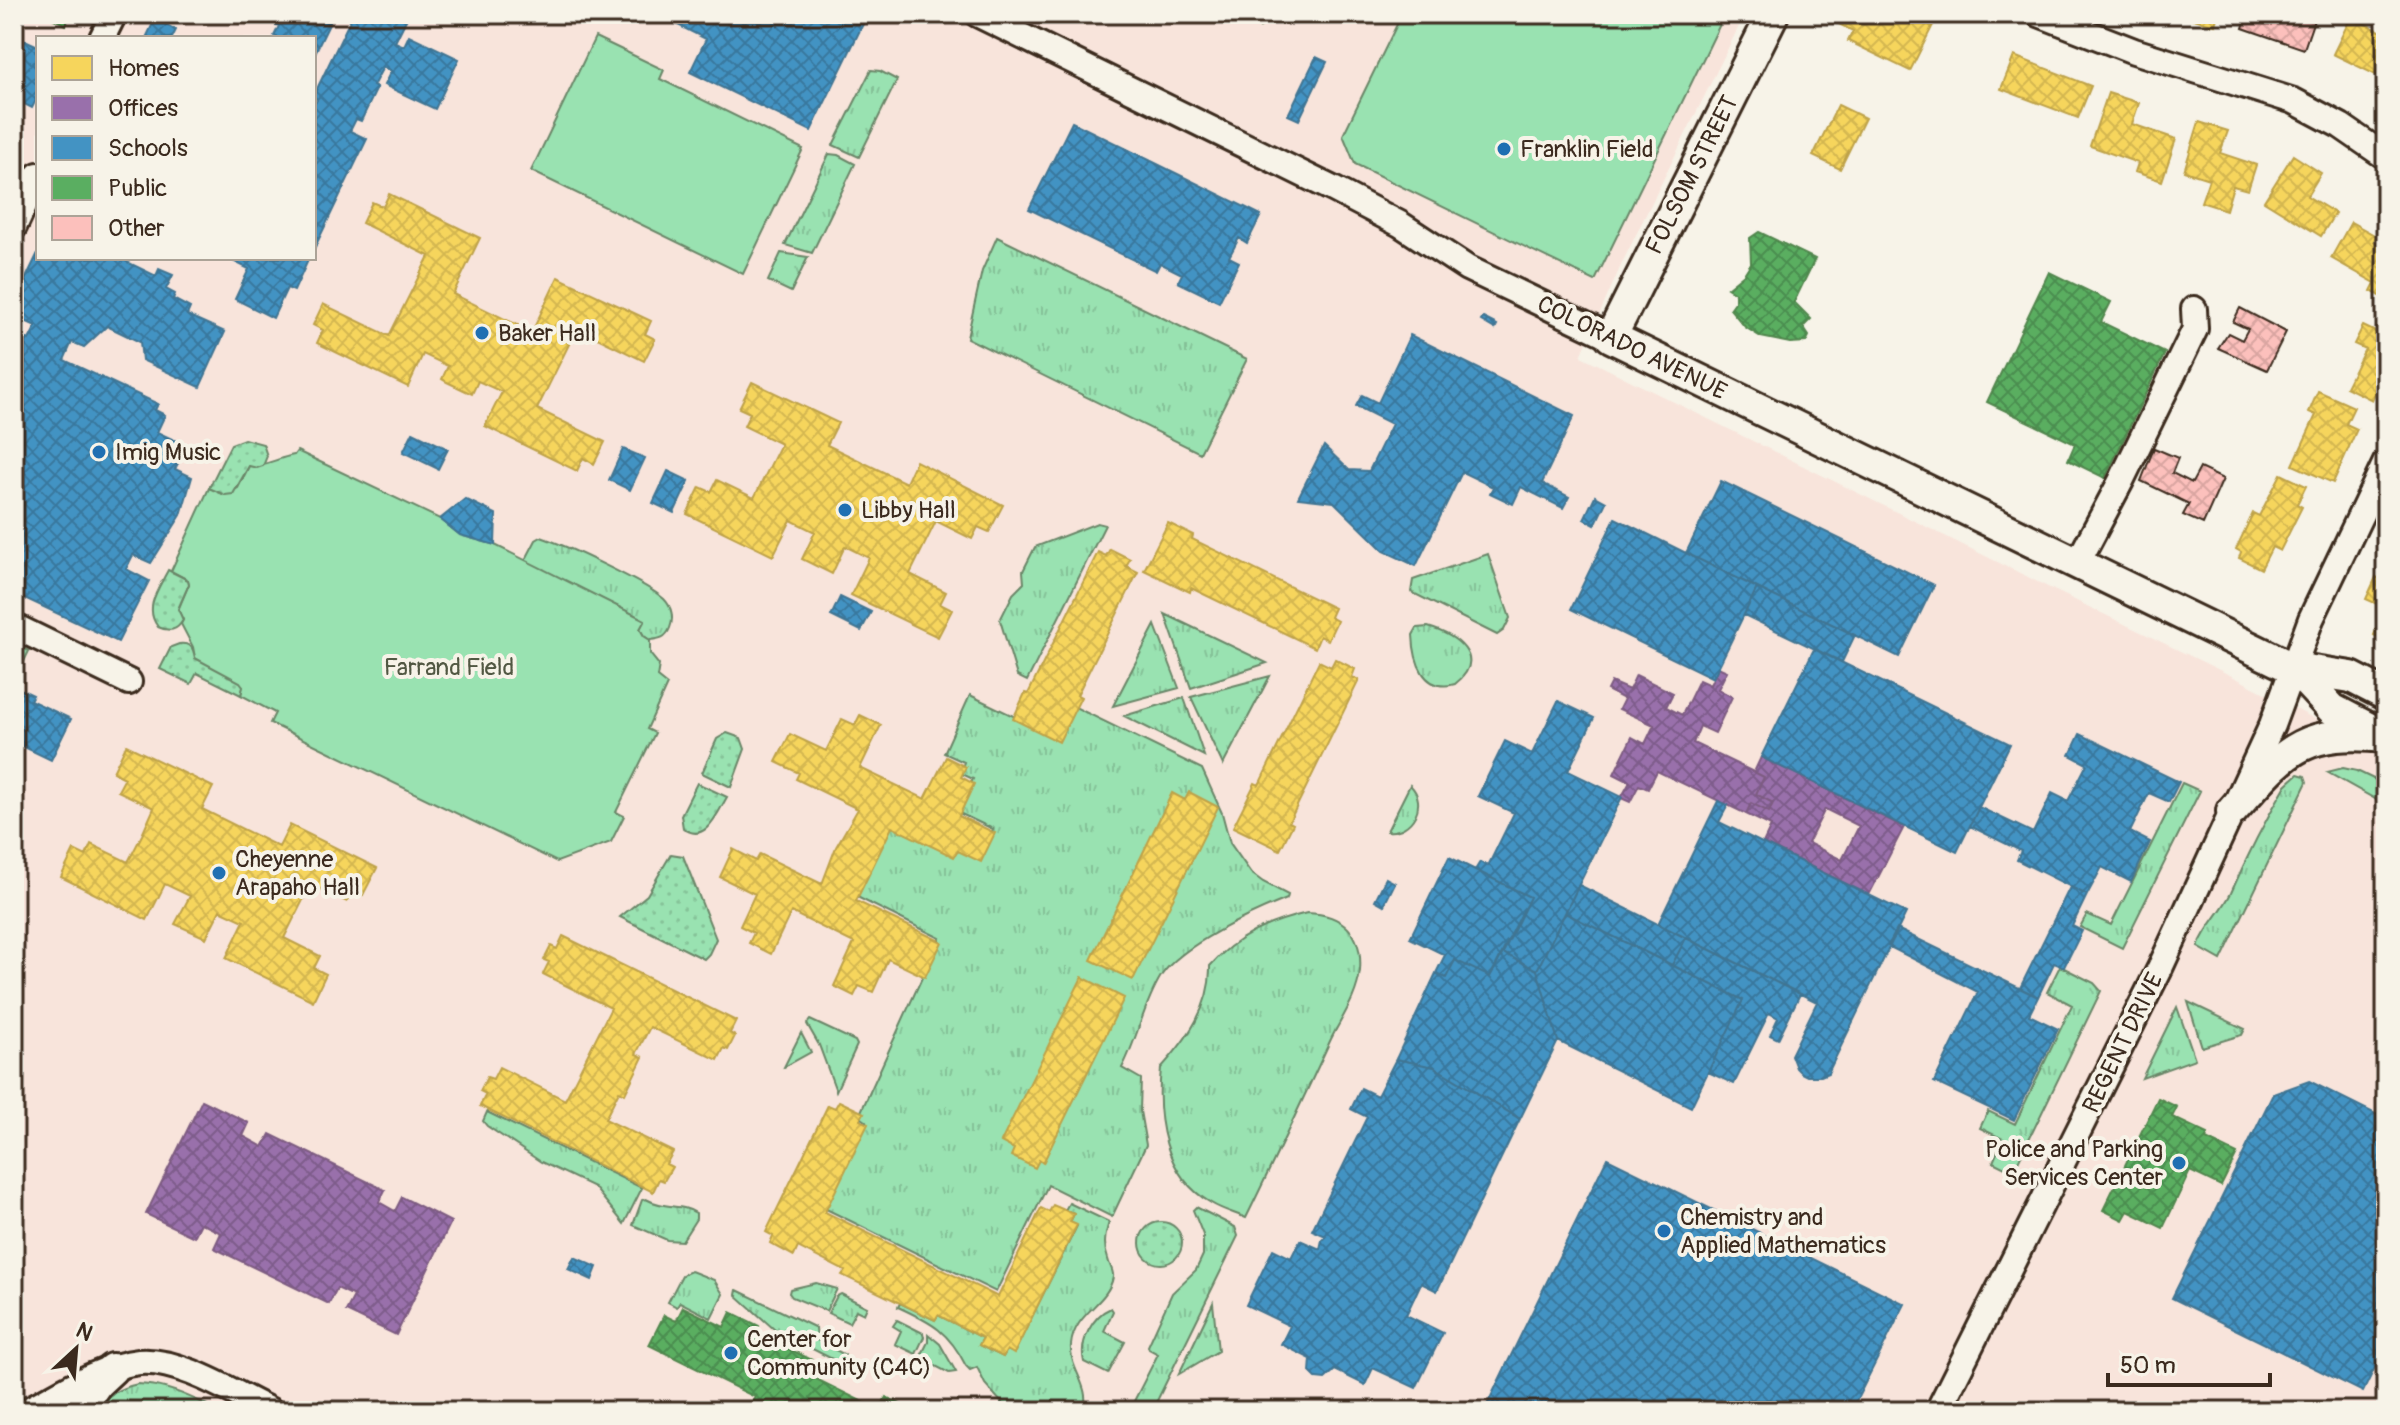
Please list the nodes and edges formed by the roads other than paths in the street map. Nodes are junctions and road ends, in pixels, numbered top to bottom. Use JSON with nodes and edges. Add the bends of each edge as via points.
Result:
{"nodes":[{"id":1,"x":114,"y":14,"type":"edge"},
{"id":2,"x":977,"y":14,"type":"edge"},
{"id":3,"x":1773,"y":14,"type":"edge"},
{"id":4,"x":2039,"y":14,"type":"edge"},
{"id":5,"x":103,"y":36,"type":"edge"},
{"id":6,"x":2386,"y":157,"type":"edge"},
{"id":7,"x":36,"y":179,"type":"edge"},
{"id":8,"x":14,"y":227,"type":"edge"},
{"id":9,"x":2194,"y":309,"type":"dead end"},
{"id":10,"x":1611,"y":337,"type":"junction"},
{"id":11,"x":2386,"y":462,"type":"edge"},
{"id":12,"x":2077,"y":564,"type":"junction"},
{"id":13,"x":14,"y":626,"type":"edge"},
{"id":14,"x":2294,"y":668,"type":"junction"},
{"id":15,"x":129,"y":682,"type":"dead end"},
{"id":16,"x":2386,"y":695,"type":"edge"},
{"id":17,"x":2386,"y":737,"type":"edge"},
{"id":18,"x":2232,"y":811,"type":"junction"},
{"id":19,"x":112,"y":1369,"type":"junction"},
{"id":20,"x":26,"y":1411,"type":"edge"},
{"id":21,"x":77,"y":1411,"type":"edge"},
{"id":22,"x":271,"y":1411,"type":"edge"},
{"id":23,"x":1938,"y":1411,"type":"edge"}],
"edges":[{"from":1,"to":5,"type":"street"},
{"from":2,"to":10,"type":"street","name":"COLORADO AVENUE","via":[[1333,189],[1409,229],[1467,268]]},
{"from":3,"to":10,"type":"main road","name":"FOLSOM STREET"},
{"from":4,"to":6,"type":"street","via":[[2134,51],[2294,101]]},
{"from":7,"to":8,"type":"street"},
{"from":9,"to":12,"type":"street","via":[[2195,329]]},
{"from":10,"to":12,"type":"main road","name":"COLORADO AVENUE"},
{"from":11,"to":14,"type":"street","name":"REGENT DRIVE","via":[[2311,619]]},
{"from":12,"to":14,"type":"main road","name":"COLORADO AVENUE"},
{"from":13,"to":15,"type":"street"},
{"from":14,"to":16,"type":"main road","name":"COLORADO AVENUE","via":[[2351,677]]},
{"from":14,"to":17,"type":"main road","name":"COLORADO AVENUE","via":[[2332,709]]},
{"from":14,"to":18,"type":"street","name":"REGENT DRIVE"},
{"from":17,"to":18,"type":"main road","via":[[2337,734],[2298,747]]},
{"from":18,"to":23,"type":"street","name":"REGENT DRIVE","via":[[2154,980]]},
{"from":19,"to":20,"type":"street"},
{"from":19,"to":21,"type":"main road"},
{"from":19,"to":22,"type":"street","via":[[140,1362],[167,1365]]}]}
